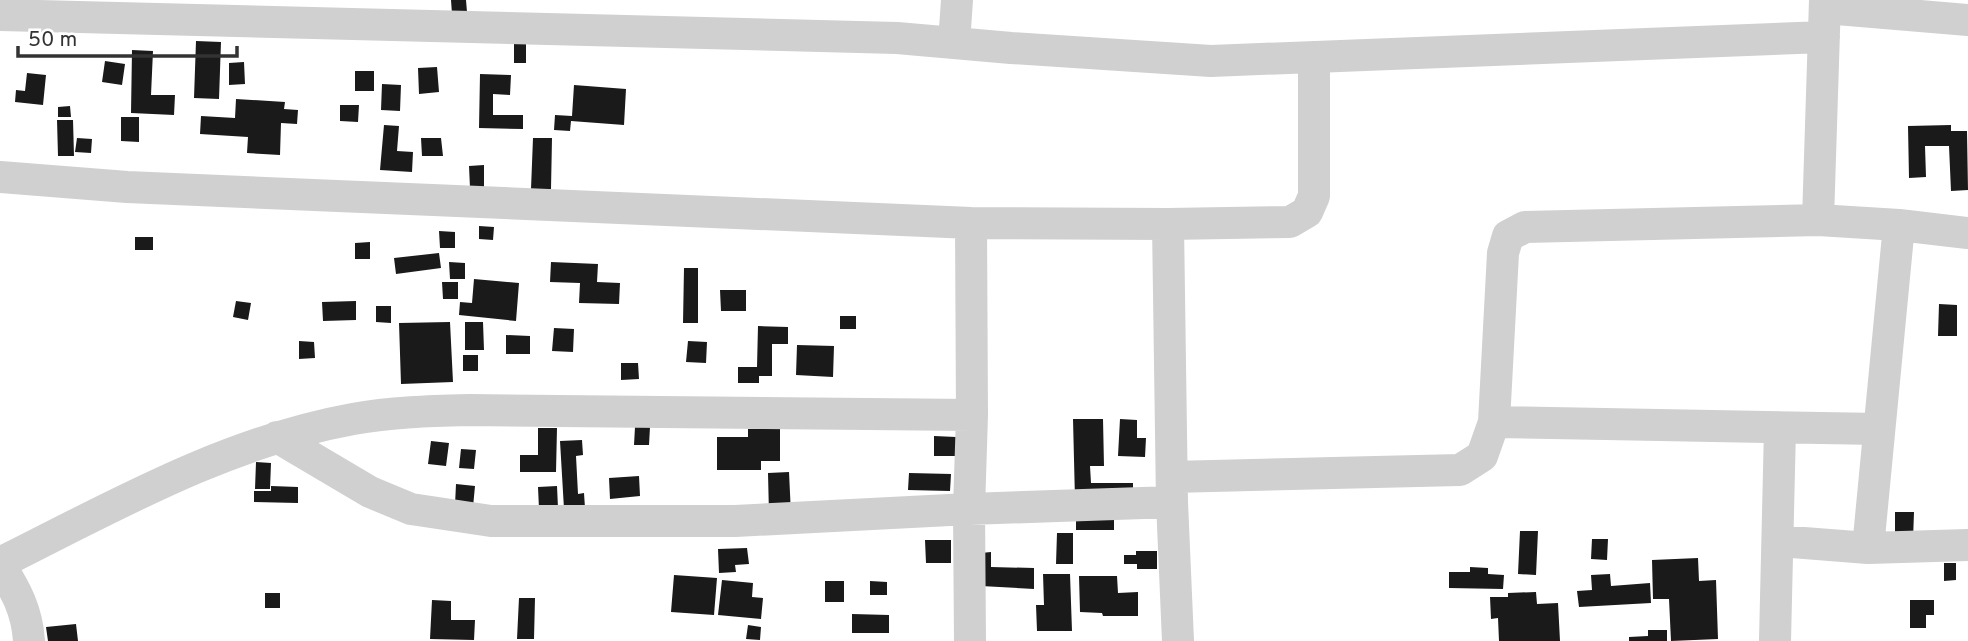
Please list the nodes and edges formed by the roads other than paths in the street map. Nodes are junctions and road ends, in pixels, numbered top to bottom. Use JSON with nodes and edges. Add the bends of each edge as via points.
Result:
{"nodes":[{"id":1,"x":957,"y":0,"type":"edge"},
{"id":2,"x":418,"y":13,"type":"edge"},
{"id":3,"x":0,"y":15,"type":"edge"},
{"id":4,"x":1825,"y":15,"type":"edge"},
{"id":5,"x":1968,"y":20,"type":"edge"},
{"id":6,"x":954,"y":43,"type":"junction"},
{"id":7,"x":1314,"y":57,"type":"junction"},
{"id":8,"x":0,"y":177,"type":"edge"},
{"id":9,"x":1818,"y":220,"type":"junction"},
{"id":10,"x":971,"y":223,"type":"junction"},
{"id":11,"x":1168,"y":224,"type":"junction"},
{"id":12,"x":1899,"y":225,"type":"junction"},
{"id":13,"x":1968,"y":233,"type":"edge"},
{"id":14,"x":972,"y":415,"type":"junction"},
{"id":15,"x":1494,"y":422,"type":"junction"},
{"id":16,"x":1780,"y":428,"type":"junction"},
{"id":17,"x":1879,"y":429,"type":"junction"},
{"id":18,"x":277,"y":437,"type":"junction"},
{"id":19,"x":1172,"y":490,"type":"junction"},
{"id":20,"x":969,"y":509,"type":"junction"},
{"id":21,"x":1778,"y":541,"type":"junction"},
{"id":22,"x":1968,"y":545,"type":"edge"},
{"id":23,"x":1868,"y":548,"type":"junction"},
{"id":24,"x":0,"y":564,"type":"edge"},
{"id":25,"x":29,"y":641,"type":"edge"},
{"id":26,"x":970,"y":641,"type":"edge"},
{"id":27,"x":1178,"y":641,"type":"edge"},
{"id":28,"x":1775,"y":641,"type":"edge"}],
"edges":[{"from":1,"to":6,"type":"street"},
{"from":2,"to":3,"type":"street"},
{"from":2,"to":6,"type":"street"},
{"from":4,"to":5,"type":"street"},
{"from":4,"to":7,"type":"street"},
{"from":4,"to":9,"type":"street"},
{"from":6,"to":7,"type":"street","via":[[1212,61]]},
{"from":7,"to":11,"type":"street","via":[[1314,196],[1307,212],[1290,222]]},
{"from":8,"to":10,"type":"street","via":[[127,187]]},
{"from":9,"to":12,"type":"street"},
{"from":9,"to":15,"type":"street","via":[[1525,227],[1508,236],[1503,253]]},
{"from":10,"to":11,"type":"street"},
{"from":10,"to":14,"type":"street"},
{"from":11,"to":19,"type":"street"},
{"from":12,"to":13,"type":"street"},
{"from":12,"to":17,"type":"street"},
{"from":14,"to":18,"type":"street","via":[[401,412]]},
{"from":14,"to":20,"type":"street"},
{"from":15,"to":16,"type":"street"},
{"from":15,"to":19,"type":"street","via":[[1482,456],[1460,470]]},
{"from":16,"to":17,"type":"street"},
{"from":16,"to":21,"type":"street"},
{"from":17,"to":23,"type":"street"},
{"from":18,"to":20,"type":"street","via":[[370,492],[411,509],[491,521],[735,521]]},
{"from":18,"to":24,"type":"street","via":[[168,479]]},
{"from":19,"to":20,"type":"street"},
{"from":19,"to":27,"type":"street"},
{"from":20,"to":26,"type":"street"},
{"from":21,"to":23,"type":"street"},
{"from":21,"to":28,"type":"street"},
{"from":22,"to":23,"type":"street"},
{"from":24,"to":25,"type":"street","via":[[19,597]]}]}
